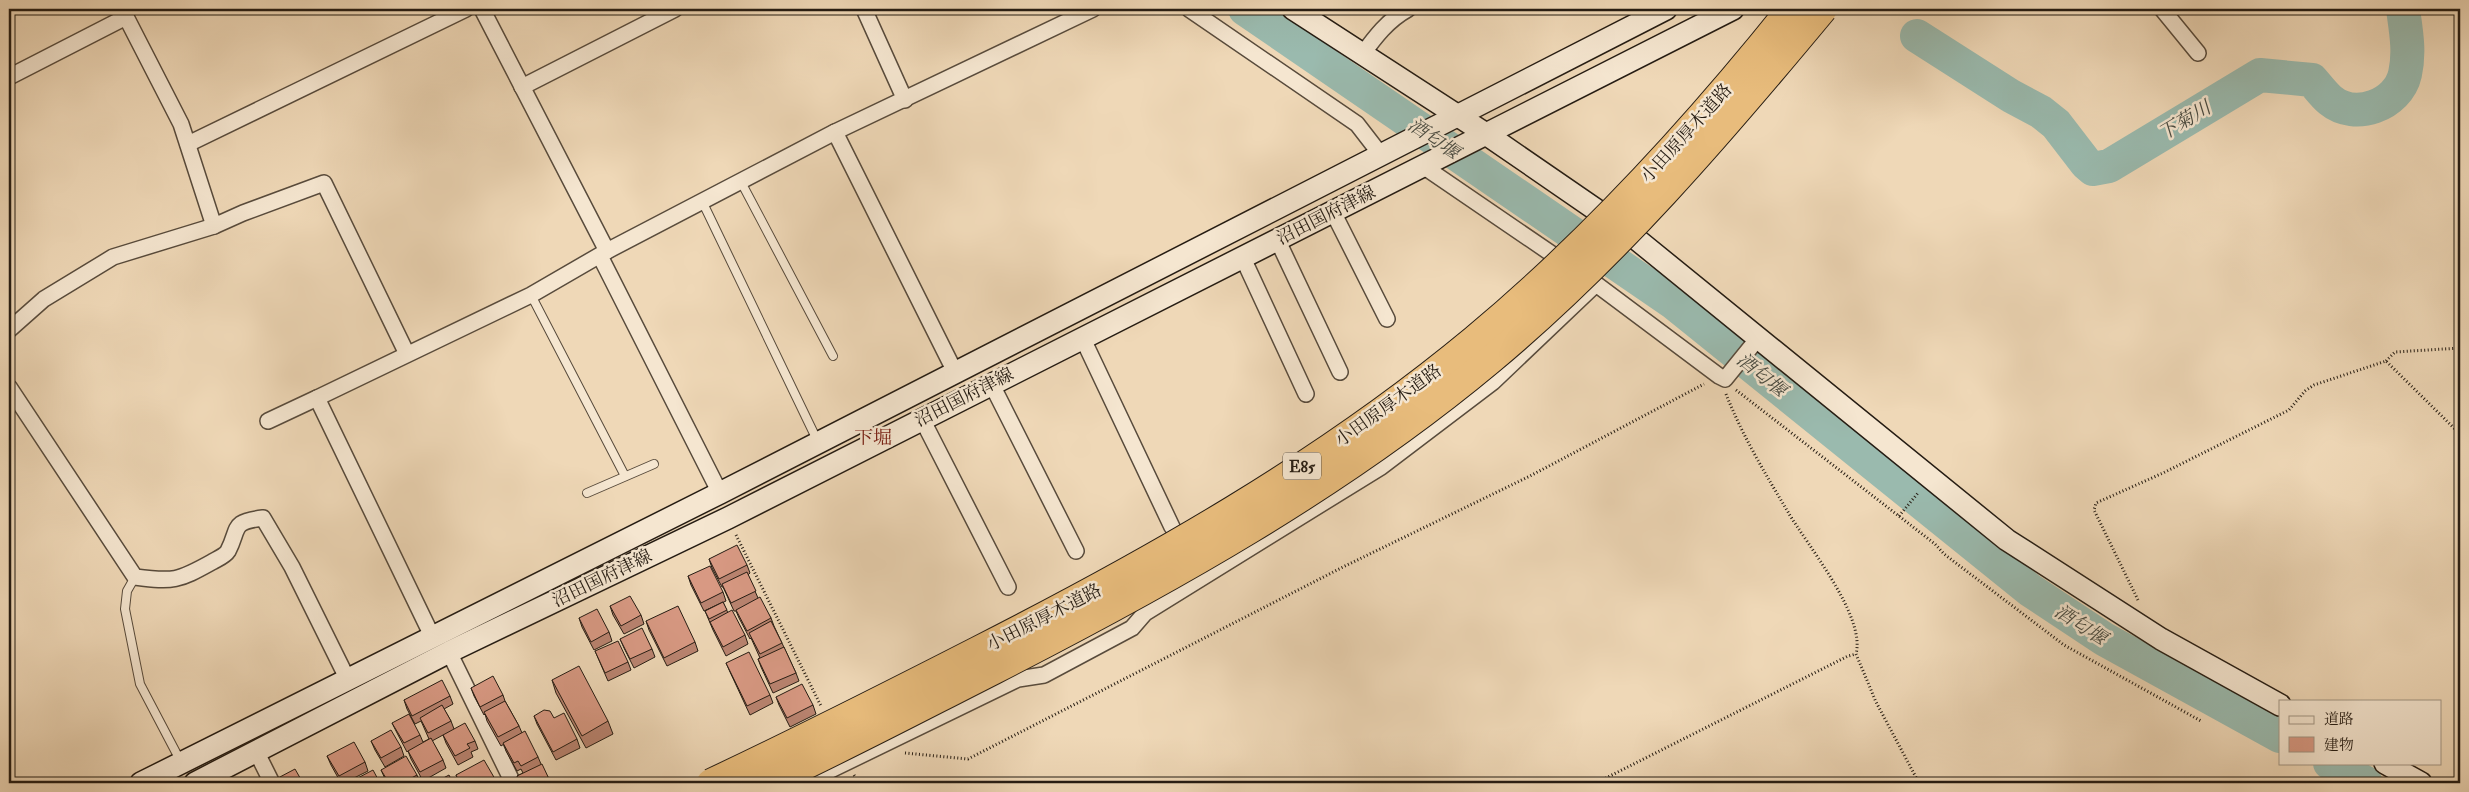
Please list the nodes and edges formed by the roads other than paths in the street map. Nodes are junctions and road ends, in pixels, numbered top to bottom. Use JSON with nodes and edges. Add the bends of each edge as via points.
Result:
{"nodes":[{"id":1,"x":466,"y":9,"type":"edge"},
{"id":2,"x":482,"y":9,"type":"edge"},
{"id":3,"x":675,"y":9,"type":"edge"},
{"id":4,"x":864,"y":9,"type":"edge"},
{"id":5,"x":1094,"y":9,"type":"edge"},
{"id":6,"x":1189,"y":9,"type":"edge"},
{"id":7,"x":1293,"y":9,"type":"edge"},
{"id":8,"x":1408,"y":9,"type":"edge"},
{"id":9,"x":1666,"y":9,"type":"edge"},
{"id":10,"x":1733,"y":9,"type":"edge"},
{"id":11,"x":1790,"y":9,"type":"edge"},
{"id":12,"x":1822,"y":9,"type":"edge"},
{"id":13,"x":2162,"y":9,"type":"edge"},
{"id":14,"x":124,"y":13,"type":"edge"},
{"id":15,"x":2198,"y":53,"type":"dead end"},
{"id":16,"x":1362,"y":55,"type":"junction"},
{"id":17,"x":9,"y":76,"type":"edge"},
{"id":18,"x":522,"y":87,"type":"junction"},
{"id":19,"x":905,"y":100,"type":"junction"},
{"id":20,"x":1452,"y":120,"type":"junction"},
{"id":21,"x":835,"y":132,"type":"junction"},
{"id":22,"x":1480,"y":138,"type":"junction"},
{"id":23,"x":188,"y":144,"type":"junction"},
{"id":24,"x":1382,"y":155,"type":"junction"},
{"id":25,"x":1430,"y":163,"type":"junction"},
{"id":26,"x":740,"y":180,"type":"junction"},
{"id":27,"x":702,"y":201,"type":"junction"},
{"id":28,"x":1333,"y":212,"type":"junction"},
{"id":29,"x":214,"y":226,"type":"junction"},
{"id":30,"x":1277,"y":239,"type":"junction"},
{"id":31,"x":604,"y":253,"type":"junction"},
{"id":32,"x":1242,"y":256,"type":"junction"},
{"id":33,"x":1596,"y":284,"type":"junction"},
{"id":34,"x":531,"y":296,"type":"junction"},
{"id":35,"x":1386,"y":319,"type":"dead end"},
{"id":36,"x":9,"y":330,"type":"edge"},
{"id":37,"x":1082,"y":337,"type":"junction"},
{"id":38,"x":1759,"y":337,"type":"junction"},
{"id":39,"x":407,"y":354,"type":"junction"},
{"id":40,"x":833,"y":356,"type":"dead end"},
{"id":41,"x":955,"y":372,"type":"junction"},
{"id":42,"x":1340,"y":372,"type":"dead end"},
{"id":43,"x":991,"y":383,"type":"junction"},
{"id":44,"x":9,"y":387,"type":"edge"},
{"id":45,"x":1306,"y":394,"type":"dead end"},
{"id":46,"x":317,"y":398,"type":"junction"},
{"id":47,"x":922,"y":419,"type":"junction"},
{"id":48,"x":268,"y":422,"type":"dead end"},
{"id":49,"x":818,"y":442,"type":"junction"},
{"id":50,"x":654,"y":464,"type":"dead end"},
{"id":51,"x":625,"y":476,"type":"junction"},
{"id":52,"x":587,"y":493,"type":"dead end"},
{"id":53,"x":720,"y":493,"type":"junction"},
{"id":54,"x":1172,"y":527,"type":"dead end"},
{"id":55,"x":1076,"y":551,"type":"dead end"},
{"id":56,"x":135,"y":577,"type":"junction"},
{"id":57,"x":1008,"y":586,"type":"dead end"},
{"id":58,"x":441,"y":645,"type":"junction"},
{"id":59,"x":348,"y":680,"type":"junction"},
{"id":60,"x":2279,"y":704,"type":"edge"},
{"id":61,"x":256,"y":752,"type":"junction"},
{"id":62,"x":182,"y":763,"type":"junction"},
{"id":63,"x":2387,"y":764,"type":"edge"},
{"id":64,"x":141,"y":783,"type":"edge"},
{"id":65,"x":195,"y":783,"type":"edge"},
{"id":66,"x":272,"y":783,"type":"edge"},
{"id":67,"x":513,"y":783,"type":"edge"},
{"id":68,"x":711,"y":783,"type":"edge"},
{"id":69,"x":768,"y":783,"type":"edge"},
{"id":70,"x":804,"y":783,"type":"edge"},
{"id":71,"x":2422,"y":783,"type":"edge"}],
"edges":[{"from":1,"to":23,"type":"street"},
{"from":2,"to":18,"type":"street"},
{"from":3,"to":18,"type":"street"},
{"from":4,"to":19,"type":"street"},
{"from":5,"to":19,"type":"street"},
{"from":6,"to":24,"type":"street","via":[[1358,124]]},
{"from":7,"to":16,"type":"main road"},
{"from":8,"to":16,"type":"street","via":[[1380,30]]},
{"from":9,"to":20,"type":"main road","name":"沼田国府津線"},
{"from":10,"to":22,"type":"main road","name":"沼田国府津線"},
{"from":11,"to":68,"type":"highway","name":"小田原厚木道路","number":"E85","bridge":true,"via":[[1731,84],[1660,165],[1555,268],[1473,341],[1366,423],[1238,509],[1103,587]]},
{"from":12,"to":69,"type":"highway","name":"小田原厚木道路","number":"E85","bridge":true,"via":[[1747,101],[1575,283],[1490,360],[1383,444],[1249,531],[1114,609]]},
{"from":13,"to":15,"type":"street"},
{"from":14,"to":17,"type":"street"},
{"from":14,"to":23,"type":"street"},
{"from":16,"to":20,"type":"main road"},
{"from":18,"to":31,"type":"street"},
{"from":19,"to":21,"type":"street"},
{"from":20,"to":22,"type":"main road"},
{"from":20,"to":24,"type":"main road","name":"沼田国府津線"},
{"from":21,"to":26,"type":"street"},
{"from":21,"to":41,"type":"street"},
{"from":22,"to":25,"type":"main road","name":"沼田国府津線"},
{"from":22,"to":38,"type":"main road","via":[[1624,229]]},
{"from":23,"to":29,"type":"street"},
{"from":24,"to":41,"type":"main road","name":"沼田国府津線"},
{"from":25,"to":28,"type":"main road","name":"沼田国府津線"},
{"from":25,"to":33,"type":"street"},
{"from":26,"to":27,"type":"street"},
{"from":26,"to":40,"type":"lane"},
{"from":27,"to":31,"type":"street"},
{"from":27,"to":49,"type":"lane"},
{"from":28,"to":30,"type":"main road","name":"沼田国府津線"},
{"from":28,"to":35,"type":"street"},
{"from":29,"to":36,"type":"street","via":[[113,257],[44,299]]},
{"from":29,"to":39,"type":"street","via":[[324,183]]},
{"from":30,"to":32,"type":"main road","name":"沼田国府津線"},
{"from":30,"to":42,"type":"street"},
{"from":31,"to":34,"type":"street"},
{"from":31,"to":53,"type":"street"},
{"from":32,"to":37,"type":"main road","name":"沼田国府津線"},
{"from":32,"to":45,"type":"street"},
{"from":33,"to":38,"type":"street","via":[[1722,378]]},
{"from":33,"to":70,"type":"street","via":[[1493,382],[1381,467],[1145,613],[1132,628],[1044,675],[1018,679]]},
{"from":34,"to":39,"type":"street"},
{"from":34,"to":51,"type":"lane"},
{"from":37,"to":43,"type":"main road","name":"沼田国府津線"},
{"from":37,"to":54,"type":"street"},
{"from":38,"to":60,"type":"main road","via":[[2006,540],[2161,640]]},
{"from":39,"to":46,"type":"street"},
{"from":41,"to":49,"type":"main road","name":"沼田国府津線"},
{"from":43,"to":47,"type":"main road","name":"沼田国府津線"},
{"from":43,"to":55,"type":"street"},
{"from":44,"to":56,"type":"street"},
{"from":46,"to":48,"type":"street"},
{"from":46,"to":58,"type":"street"},
{"from":47,"to":57,"type":"street"},
{"from":47,"to":58,"type":"main road","name":"沼田国府津線","via":[[728,518]]},
{"from":49,"to":53,"type":"main road","name":"沼田国府津線"},
{"from":50,"to":51,"type":"lane"},
{"from":51,"to":52,"type":"lane"},
{"from":53,"to":58,"type":"main road","name":"沼田国府津線"},
{"from":56,"to":59,"type":"street","via":[[183,578],[227,553],[237,527],[248,520],[263,518],[292,567]]},
{"from":56,"to":62,"type":"lane","via":[[127,591],[125,609],[140,684]]},
{"from":58,"to":59,"type":"main road","name":"沼田国府津線"},
{"from":58,"to":61,"type":"main road","name":"沼田国府津線"},
{"from":58,"to":67,"type":"street"},
{"from":59,"to":62,"type":"main road","name":"沼田国府津線"},
{"from":61,"to":65,"type":"main road","name":"沼田国府津線"},
{"from":61,"to":66,"type":"street"},
{"from":62,"to":64,"type":"main road","name":"沼田国府津線"},
{"from":63,"to":71,"type":"main road"}]}
